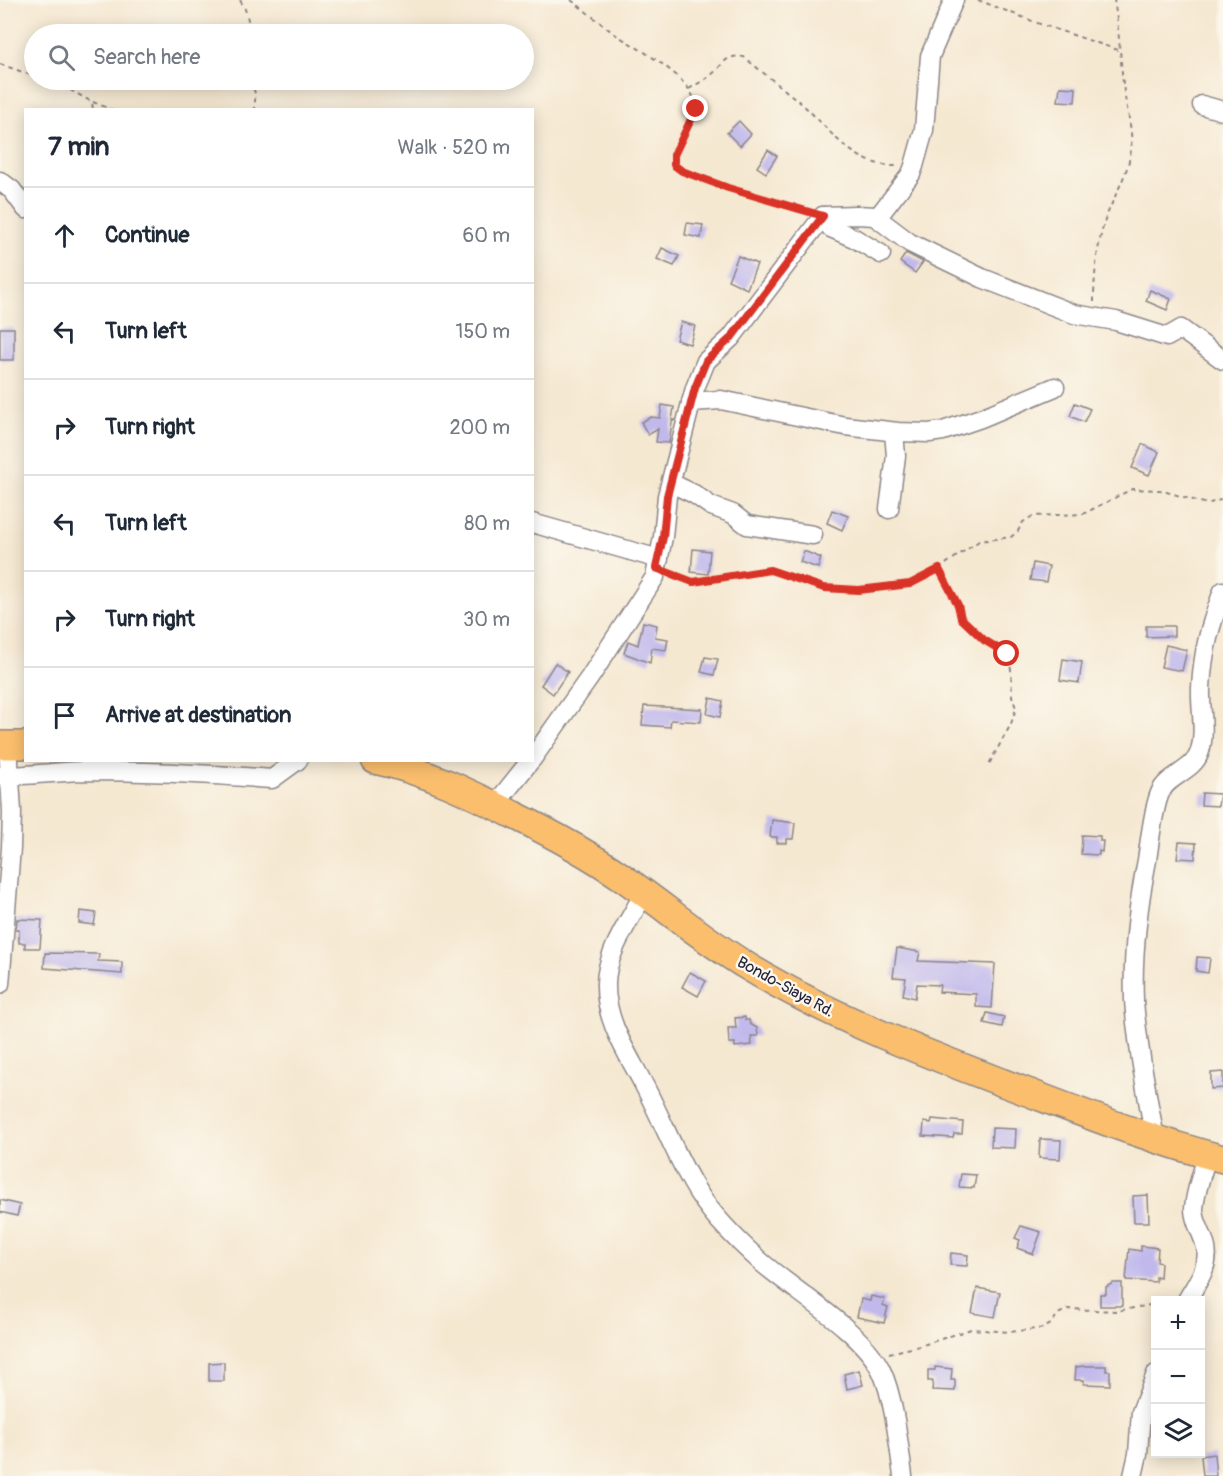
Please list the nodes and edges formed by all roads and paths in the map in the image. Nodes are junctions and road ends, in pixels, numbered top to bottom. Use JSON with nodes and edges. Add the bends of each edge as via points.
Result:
{"nodes":[{"id":1,"x":240,"y":0,"type":"edge"},
{"id":2,"x":571,"y":0,"type":"edge"},
{"id":3,"x":954,"y":0,"type":"edge"},
{"id":4,"x":978,"y":0,"type":"edge"},
{"id":5,"x":1114,"y":0,"type":"edge"},
{"id":6,"x":249,"y":24,"type":"edge"},
{"id":7,"x":1121,"y":51,"type":"junction"},
{"id":8,"x":0,"y":64,"type":"edge"},
{"id":9,"x":24,"y":72,"type":"edge"},
{"id":10,"x":688,"y":89,"type":"junction"},
{"id":11,"x":70,"y":90,"type":"edge"},
{"id":12,"x":254,"y":90,"type":"edge"},
{"id":13,"x":92,"y":102,"type":"junction"},
{"id":14,"x":1202,"y":105,"type":"dead end"},
{"id":15,"x":93,"y":108,"type":"edge"},
{"id":16,"x":108,"y":108,"type":"edge"},
{"id":17,"x":255,"y":108,"type":"edge"},
{"id":18,"x":1223,"y":111,"type":"edge"},
{"id":19,"x":914,"y":166,"type":"junction"},
{"id":20,"x":0,"y":181,"type":"edge"},
{"id":21,"x":24,"y":206,"type":"edge"},
{"id":22,"x":823,"y":216,"type":"junction"},
{"id":23,"x":877,"y":218,"type":"junction"},
{"id":24,"x":1094,"y":317,"type":"junction"},
{"id":25,"x":1223,"y":360,"type":"edge"},
{"id":26,"x":1055,"y":387,"type":"dead end"},
{"id":27,"x":691,"y":402,"type":"junction"},
{"id":28,"x":894,"y":432,"type":"junction"},
{"id":29,"x":670,"y":483,"type":"junction"},
{"id":30,"x":1223,"y":499,"type":"edge"},
{"id":31,"x":889,"y":509,"type":"dead end"},
{"id":32,"x":534,"y":524,"type":"edge"},
{"id":33,"x":813,"y":535,"type":"dead end"},
{"id":34,"x":657,"y":563,"type":"junction"},
{"id":35,"x":939,"y":569,"type":"junction"},
{"id":36,"x":1223,"y":591,"type":"edge"},
{"id":37,"x":11,"y":745,"type":"edge"},
{"id":38,"x":534,"y":757,"type":"edge"},
{"id":39,"x":295,"y":762,"type":"edge"},
{"id":40,"x":382,"y":762,"type":"edge"},
{"id":41,"x":530,"y":762,"type":"edge"},
{"id":42,"x":988,"y":766,"type":"dead end"},
{"id":43,"x":5,"y":776,"type":"edge"},
{"id":44,"x":495,"y":805,"type":"junction"},
{"id":45,"x":644,"y":893,"type":"junction"},
{"id":46,"x":0,"y":984,"type":"edge"},
{"id":47,"x":1155,"y":1139,"type":"junction"},
{"id":48,"x":1215,"y":1157,"type":"edge"},
{"id":49,"x":1189,"y":1296,"type":"edge"},
{"id":50,"x":1151,"y":1305,"type":"edge"},
{"id":51,"x":872,"y":1356,"type":"junction"},
{"id":52,"x":1151,"y":1385,"type":"edge"},
{"id":53,"x":903,"y":1476,"type":"edge"},
{"id":54,"x":1133,"y":1476,"type":"edge"}],
"edges":[{"from":1,"to":6,"type":"path"},
{"from":2,"to":10,"type":"path","via":[[655,59]]},
{"from":3,"to":19,"type":"street","via":[[930,56],[924,130]]},
{"from":4,"to":7,"type":"path"},
{"from":5,"to":7,"type":"path"},
{"from":7,"to":24,"type":"path","via":[[1132,145],[1101,236]]},
{"from":8,"to":9,"type":"path"},
{"from":10,"to":19,"type":"path","via":[[710,76],[728,58],[744,57],[846,148],[888,166]]},
{"from":10,"to":22,"type":"path","via":[[696,109],[674,155],[674,165],[728,188]]},
{"from":11,"to":13,"type":"path"},
{"from":12,"to":17,"type":"path"},
{"from":13,"to":15,"type":"path"},
{"from":13,"to":16,"type":"path"},
{"from":14,"to":18,"type":"street"},
{"from":19,"to":23,"type":"street"},
{"from":20,"to":21,"type":"street"},
{"from":22,"to":23,"type":"street"},
{"from":22,"to":23,"type":"street","via":[[831,228],[885,256],[876,236]]},
{"from":22,"to":27,"type":"street","via":[[731,338],[706,361]]},
{"from":23,"to":24,"type":"street","via":[[910,243],[973,275],[1074,314]]},
{"from":24,"to":25,"type":"street","via":[[1167,337],[1182,329]]},
{"from":26,"to":28,"type":"street","via":[[943,431]]},
{"from":27,"to":28,"type":"street","via":[[730,401],[823,423]]},
{"from":27,"to":29,"type":"street"},
{"from":28,"to":31,"type":"street","via":[[896,456]]},
{"from":29,"to":33,"type":"street","via":[[734,514],[747,525]]},
{"from":29,"to":34,"type":"street"},
{"from":30,"to":35,"type":"path","via":[[1207,504],[1160,490],[1132,489],[1083,514],[1033,516],[1023,522],[1015,535],[979,542]]},
{"from":32,"to":34,"type":"street"},
{"from":34,"to":35,"type":"path","via":[[693,582],[770,570],[824,588],[859,590],[910,584]]},
{"from":34,"to":38,"type":"street","via":[[649,589]]},
{"from":35,"to":42,"type":"path","via":[[961,618],[984,640],[1007,654],[1011,669],[1016,708]]},
{"from":36,"to":47,"type":"street","via":[[1206,646],[1201,749],[1189,769],[1161,791],[1136,928],[1134,1001]]},
{"from":37,"to":43,"type":"street"},
{"from":39,"to":43,"type":"street","via":[[272,779],[81,771]]},
{"from":40,"to":44,"type":"highway","name":"Bondo-Siaya Rd.","via":[[436,778]]},
{"from":41,"to":44,"type":"street"},
{"from":43,"to":46,"type":"street","via":[[12,812]]},
{"from":44,"to":45,"type":"highway","name":"Bondo-Siaya Rd.","via":[[588,855]]},
{"from":45,"to":47,"type":"highway","name":"Bondo-Siaya Rd.","via":[[750,968],[839,1015],[987,1077]]},
{"from":45,"to":51,"type":"street","via":[[612,955],[606,981],[622,1045],[700,1196],[735,1238]]},
{"from":47,"to":48,"type":"highway","name":"Bondo-Siaya Rd."},
{"from":48,"to":49,"type":"street","via":[[1194,1208],[1207,1259]]},
{"from":50,"to":51,"type":"path","via":[[1117,1311],[1068,1309],[1044,1328],[1009,1332],[971,1329],[901,1352]]},
{"from":51,"to":53,"type":"street","via":[[886,1387]]},
{"from":52,"to":54,"type":"street","via":[[1141,1412]]}]}
